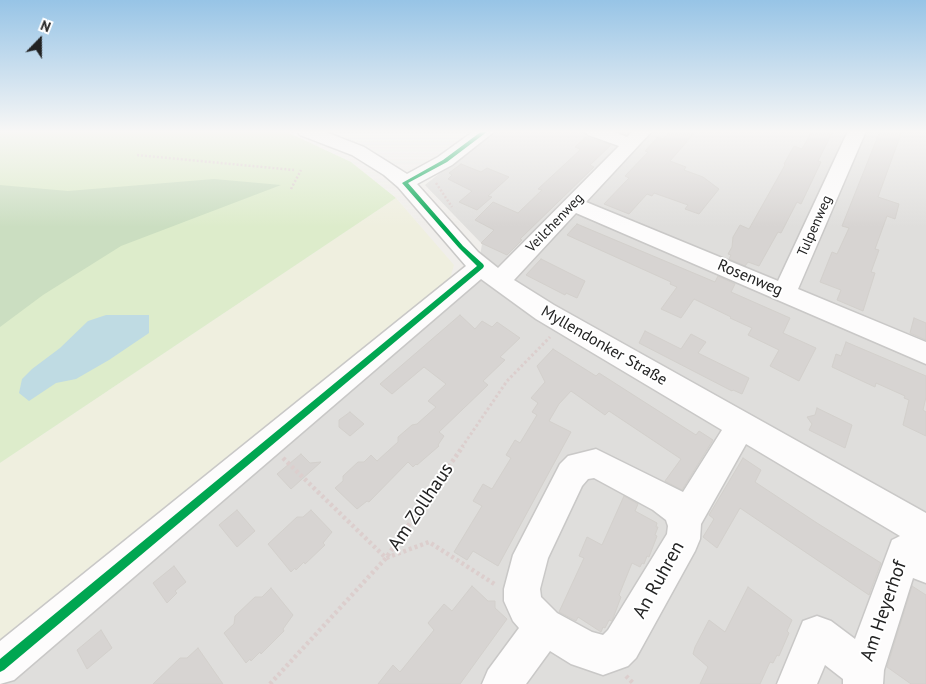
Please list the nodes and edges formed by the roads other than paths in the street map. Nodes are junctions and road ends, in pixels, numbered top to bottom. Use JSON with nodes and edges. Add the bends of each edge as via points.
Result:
{"nodes":[{"id":1,"x":378,"y":163,"type":"edge"},
{"id":2,"x":442,"y":163,"type":"edge"},
{"id":3,"x":613,"y":163,"type":"edge"},
{"id":4,"x":843,"y":163,"type":"edge"},
{"id":5,"x":405,"y":183,"type":"junction"},
{"id":6,"x":573,"y":204,"type":"junction"},
{"id":7,"x":490,"y":273,"type":"junction"},
{"id":8,"x":785,"y":292,"type":"junction"},
{"id":9,"x":926,"y":353,"type":"edge"},
{"id":10,"x":741,"y":426,"type":"junction"},
{"id":11,"x":684,"y":521,"type":"junction"},
{"id":12,"x":919,"y":550,"type":"edge"},
{"id":13,"x":533,"y":614,"type":"junction"},
{"id":14,"x":0,"y":666,"type":"edge"},
{"id":15,"x":864,"y":677,"type":"edge"},
{"id":16,"x":502,"y":684,"type":"edge"},
{"id":17,"x":797,"y":684,"type":"edge"}],
"edges":[{"from":1,"to":5,"type":"street","name":"Myllendonker Straße"},
{"from":2,"to":5,"type":"street"},
{"from":3,"to":6,"type":"street","name":"Veilchenweg"},
{"from":4,"to":8,"type":"street","name":"Tulpenweg"},
{"from":5,"to":7,"type":"street","name":"Myllendonker Straße","via":[[461,247]]},
{"from":6,"to":7,"type":"street","name":"Veilchenweg"},
{"from":6,"to":8,"type":"street","name":"Rosenweg"},
{"from":7,"to":10,"type":"street","name":"Myllendonker Straße","via":[[563,323]]},
{"from":7,"to":14,"type":"street","name":"Veilchenweg","via":[[269,444]]},
{"from":8,"to":9,"type":"street","name":"Rosenweg"},
{"from":10,"to":11,"type":"street"},
{"from":10,"to":12,"type":"street","name":"Myllendonker Straße"},
{"from":11,"to":13,"type":"street","name":"An Ruhren","via":[[685,532],[680,544],[622,644],[614,652],[603,656],[595,654]]},
{"from":11,"to":13,"type":"street","name":"An Ruhren","via":[[678,509],[665,499],[610,469],[596,463],[579,466],[568,480],[531,554],[524,577]]},
{"from":12,"to":15,"type":"street","name":"Am Heyerhof"},
{"from":13,"to":16,"type":"street"},
{"from":15,"to":17,"type":"street","name":"Am Heyerhof","via":[[817,635]]}]}
